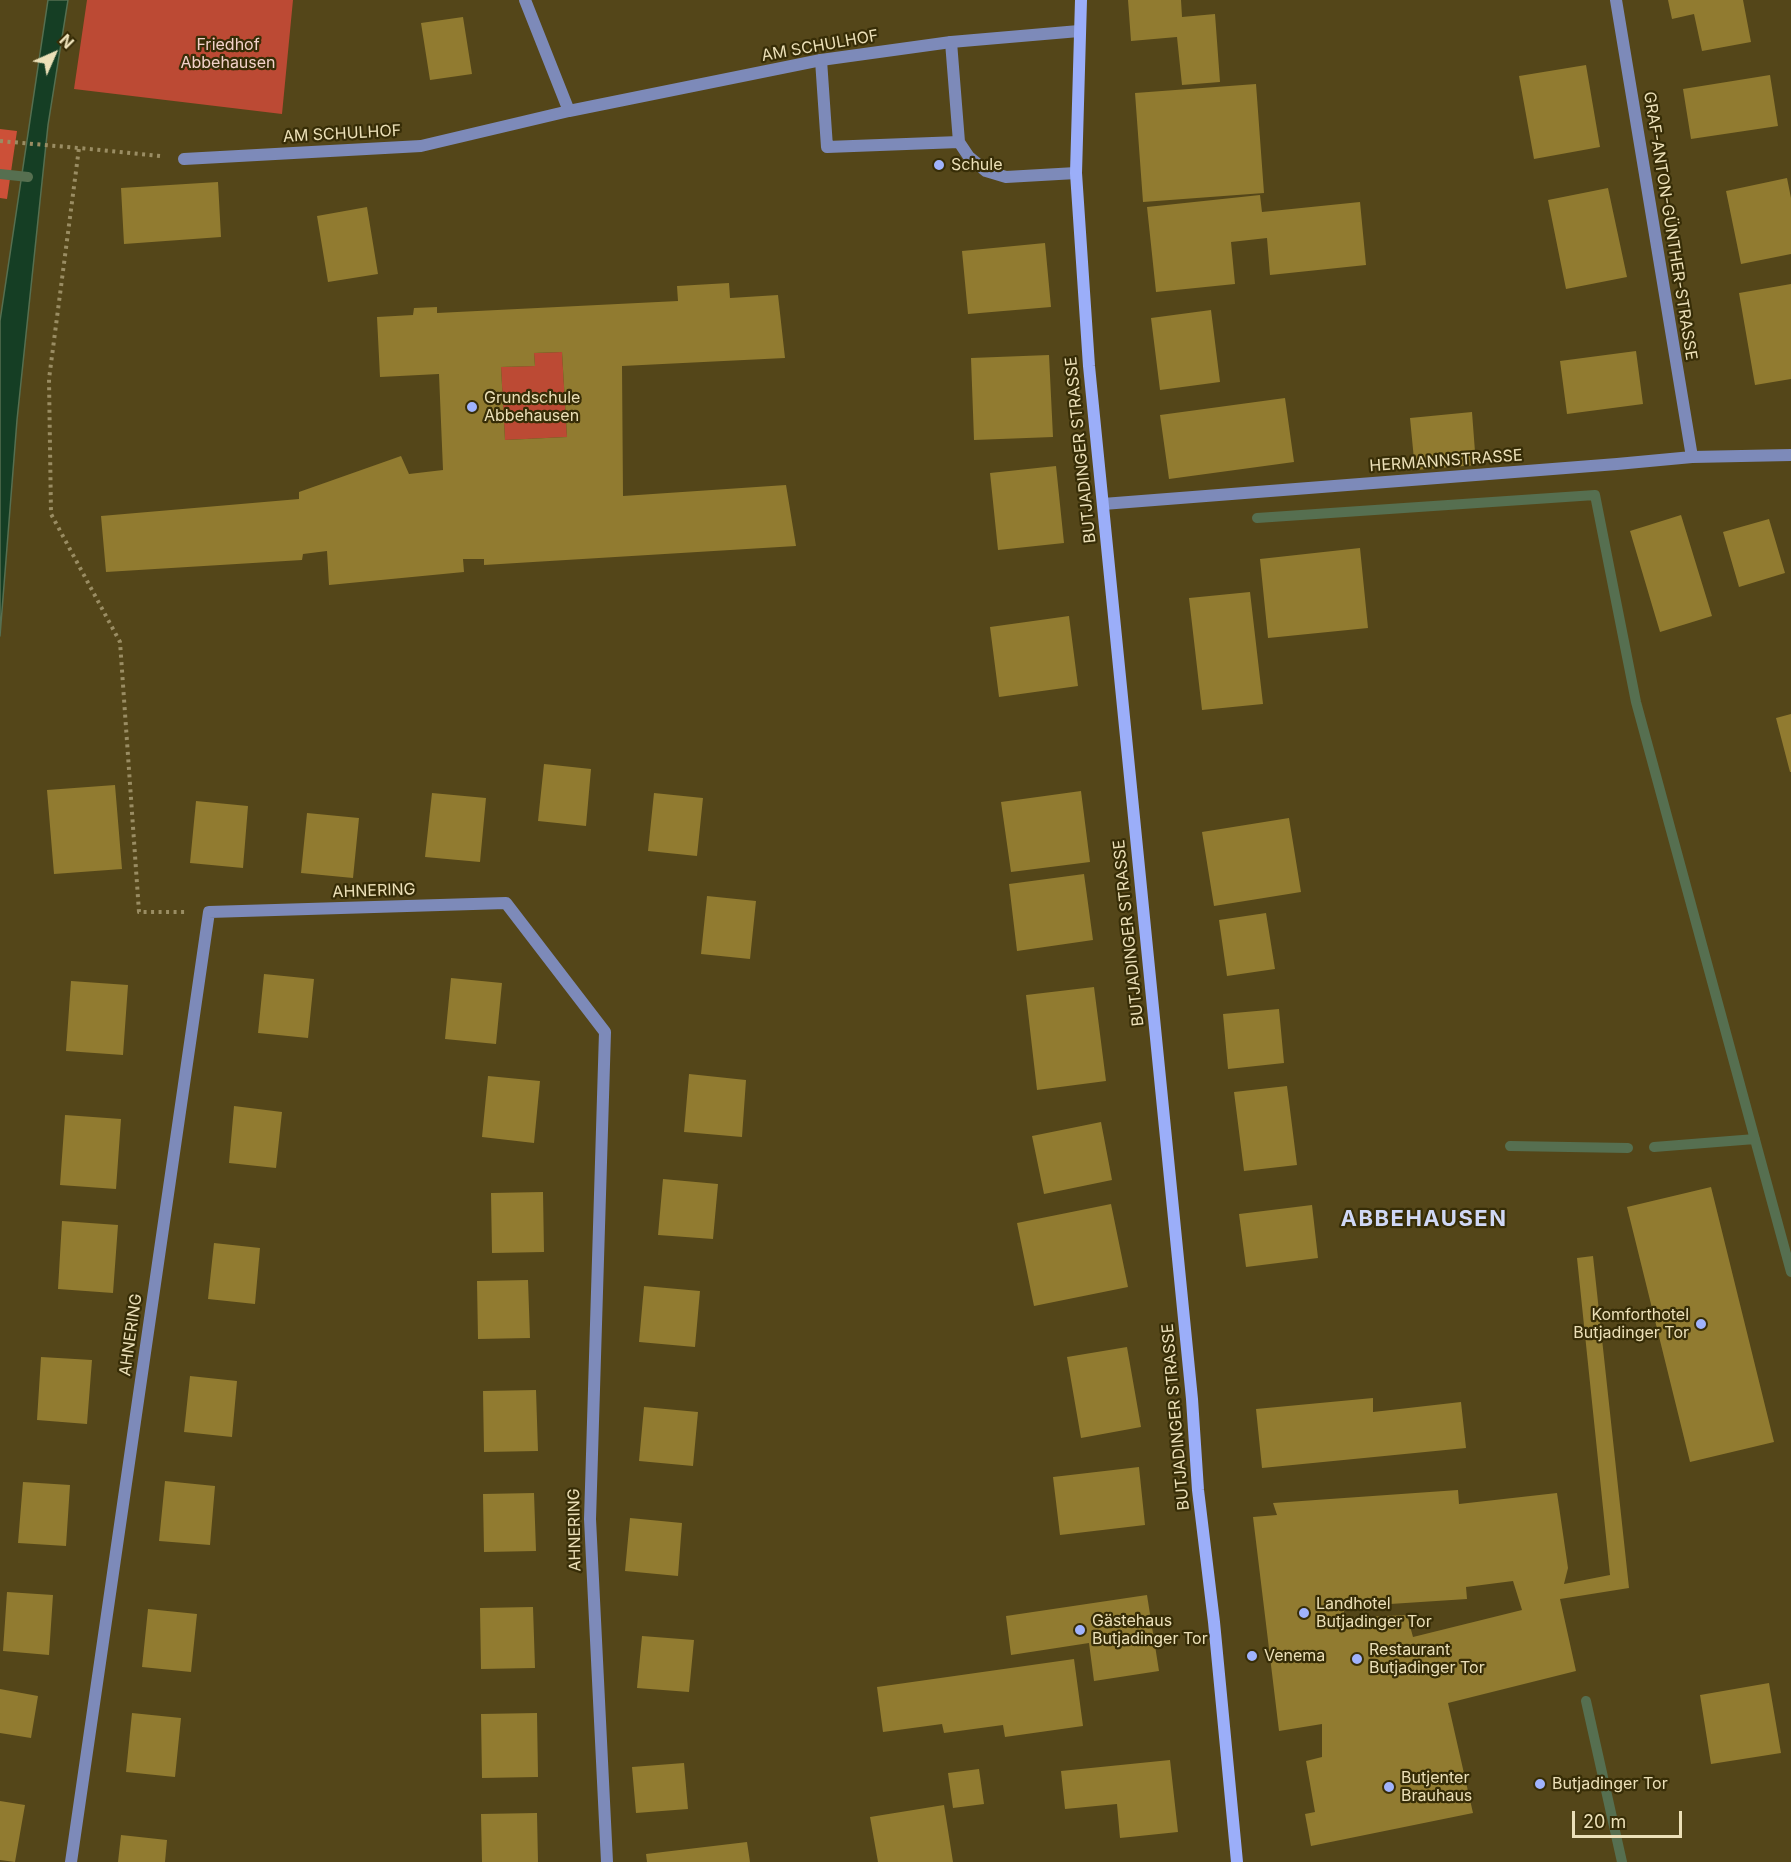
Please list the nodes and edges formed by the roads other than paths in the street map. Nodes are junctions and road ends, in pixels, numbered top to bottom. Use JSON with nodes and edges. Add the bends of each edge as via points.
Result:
{"nodes":[{"id":1,"x":525,"y":0,"type":"edge"},
{"id":2,"x":1081,"y":0,"type":"edge"},
{"id":3,"x":1616,"y":0,"type":"edge"},
{"id":4,"x":1079,"y":31,"type":"junction"},
{"id":5,"x":951,"y":42,"type":"junction"},
{"id":6,"x":821,"y":60,"type":"junction"},
{"id":7,"x":569,"y":111,"type":"junction"},
{"id":8,"x":959,"y":142,"type":"junction"},
{"id":9,"x":184,"y":159,"type":"road end"},
{"id":10,"x":1076,"y":172,"type":"junction"},
{"id":11,"x":1791,"y":455,"type":"edge"},
{"id":12,"x":1692,"y":457,"type":"junction"},
{"id":13,"x":1103,"y":504,"type":"junction"},
{"id":14,"x":71,"y":1862,"type":"edge"},
{"id":15,"x":607,"y":1862,"type":"edge"},
{"id":16,"x":1237,"y":1862,"type":"edge"}],
"edges":[{"from":1,"to":7,"type":"street"},
{"from":2,"to":4,"type":"main road","name":"BUTJADINGER STRASSE"},
{"from":3,"to":12,"type":"street","name":"GRAF-ANTON-GÜNTHER-STRASSE"},
{"from":4,"to":5,"type":"street","name":"AM SCHULHOF"},
{"from":4,"to":10,"type":"main road","name":"BUTJADINGER STRASSE"},
{"from":5,"to":6,"type":"street","name":"AM SCHULHOF"},
{"from":5,"to":8,"type":"street"},
{"from":6,"to":7,"type":"street","name":"AM SCHULHOF"},
{"from":6,"to":8,"type":"street","via":[[827,147]]},
{"from":7,"to":9,"type":"street","name":"AM SCHULHOF","via":[[421,146]]},
{"from":8,"to":10,"type":"street","via":[[986,171],[1005,177]]},
{"from":10,"to":13,"type":"main road","name":"BUTJADINGER STRASSE"},
{"from":11,"to":12,"type":"street","name":"HERMANNSTRASSE"},
{"from":12,"to":13,"type":"street","name":"HERMANNSTRASSE"},
{"from":13,"to":16,"type":"main road","name":"BUTJADINGER STRASSE"},
{"from":14,"to":15,"type":"street","name":"AHNERING","via":[[209,912],[506,903],[605,1032],[590,1519]]}]}
